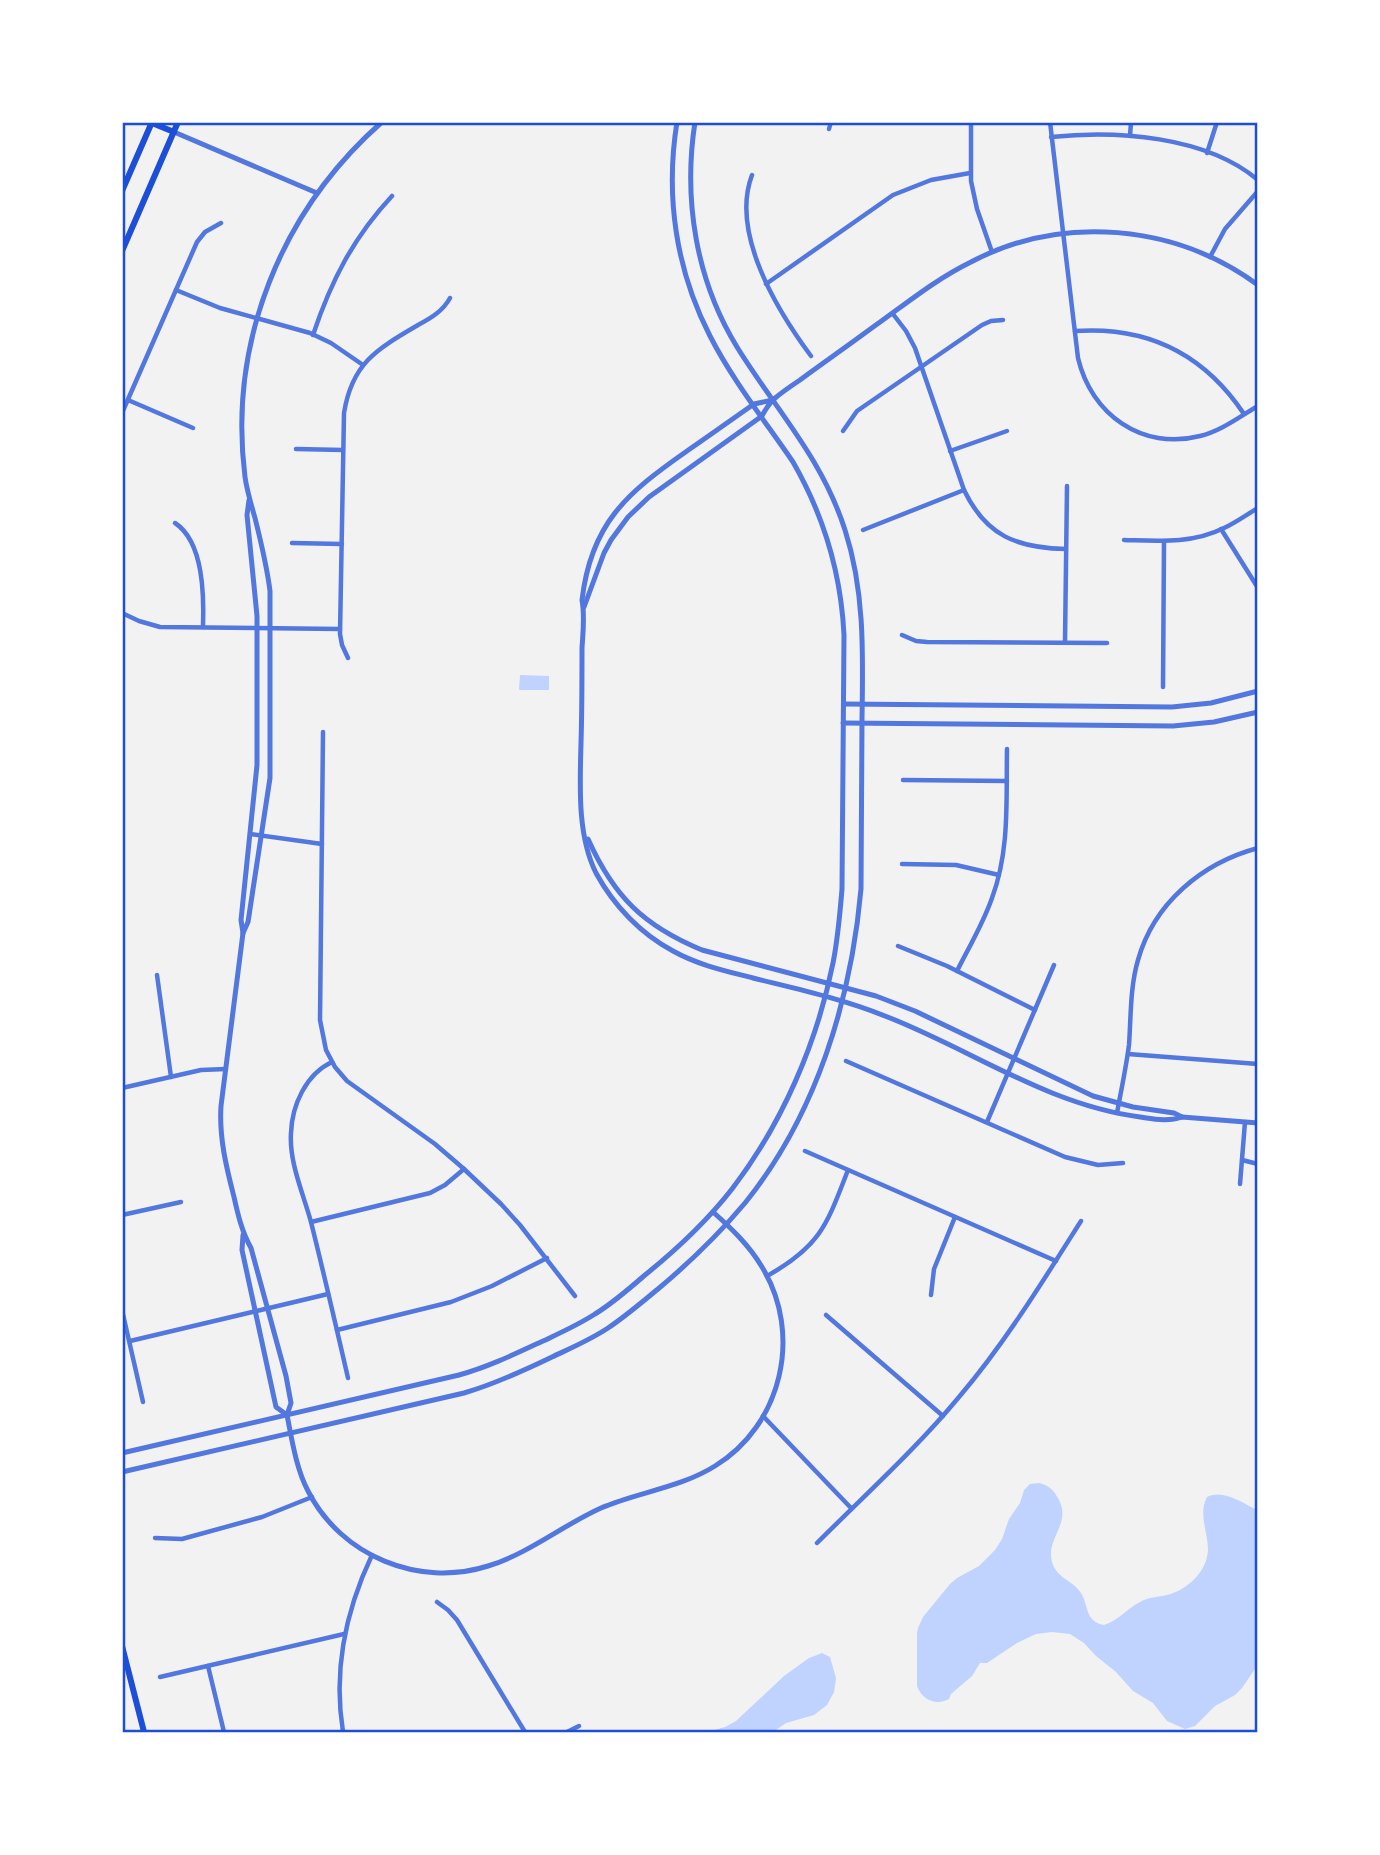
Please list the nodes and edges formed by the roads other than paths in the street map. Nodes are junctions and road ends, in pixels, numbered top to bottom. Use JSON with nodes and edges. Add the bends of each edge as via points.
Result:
{"nodes":[{"id":1,"x":178,"y":122,"type":"edge"},
{"id":2,"x":382,"y":122,"type":"edge"},
{"id":3,"x":677,"y":122,"type":"edge"},
{"id":4,"x":695,"y":122,"type":"edge"},
{"id":5,"x":831,"y":122,"type":"edge"},
{"id":6,"x":971,"y":122,"type":"edge"},
{"id":7,"x":1050,"y":122,"type":"edge"},
{"id":8,"x":1131,"y":122,"type":"edge"},
{"id":9,"x":1217,"y":122,"type":"edge"},
{"id":10,"x":152,"y":123,"type":"edge"},
{"id":11,"x":829,"y":129,"type":"dead end"},
{"id":12,"x":174,"y":132,"type":"junction"},
{"id":13,"x":1051,"y":136,"type":"junction"},
{"id":14,"x":1130,"y":136,"type":"junction"},
{"id":15,"x":1208,"y":153,"type":"junction"},
{"id":16,"x":970,"y":173,"type":"junction"},
{"id":17,"x":752,"y":175,"type":"dead end"},
{"id":18,"x":1258,"y":180,"type":"edge"},
{"id":19,"x":122,"y":191,"type":"edge"},
{"id":20,"x":1258,"y":191,"type":"edge"},
{"id":21,"x":317,"y":193,"type":"junction"},
{"id":22,"x":392,"y":196,"type":"dead end"},
{"id":23,"x":221,"y":223,"type":"dead end"},
{"id":24,"x":1063,"y":233,"type":"junction"},
{"id":25,"x":122,"y":251,"type":"edge"},
{"id":26,"x":992,"y":252,"type":"junction"},
{"id":27,"x":1210,"y":257,"type":"junction"},
{"id":28,"x":766,"y":284,"type":"junction"},
{"id":29,"x":1258,"y":285,"type":"edge"},
{"id":30,"x":176,"y":290,"type":"junction"},
{"id":31,"x":450,"y":298,"type":"dead end"},
{"id":32,"x":893,"y":314,"type":"junction"},
{"id":33,"x":256,"y":318,"type":"junction"},
{"id":34,"x":1003,"y":320,"type":"dead end"},
{"id":35,"x":1075,"y":331,"type":"junction"},
{"id":36,"x":313,"y":335,"type":"junction"},
{"id":37,"x":811,"y":355,"type":"dead end"},
{"id":38,"x":363,"y":365,"type":"junction"},
{"id":39,"x":921,"y":366,"type":"junction"},
{"id":40,"x":128,"y":400,"type":"junction"},
{"id":41,"x":773,"y":400,"type":"junction"},
{"id":42,"x":754,"y":404,"type":"junction"},
{"id":43,"x":1258,"y":406,"type":"edge"},
{"id":44,"x":122,"y":412,"type":"edge"},
{"id":45,"x":1244,"y":414,"type":"junction"},
{"id":46,"x":762,"y":416,"type":"junction"},
{"id":47,"x":193,"y":428,"type":"dead end"},
{"id":48,"x":843,"y":431,"type":"dead end"},
{"id":49,"x":1007,"y":431,"type":"dead end"},
{"id":50,"x":296,"y":449,"type":"dead end"},
{"id":51,"x":343,"y":450,"type":"junction"},
{"id":52,"x":950,"y":450,"type":"junction"},
{"id":53,"x":1067,"y":486,"type":"dead end"},
{"id":54,"x":964,"y":490,"type":"junction"},
{"id":55,"x":248,"y":500,"type":"junction"},
{"id":56,"x":1258,"y":508,"type":"edge"},
{"id":57,"x":175,"y":523,"type":"dead end"},
{"id":58,"x":863,"y":530,"type":"dead end"},
{"id":59,"x":1221,"y":530,"type":"junction"},
{"id":60,"x":1124,"y":540,"type":"dead end"},
{"id":61,"x":1164,"y":541,"type":"junction"},
{"id":62,"x":292,"y":543,"type":"dead end"},
{"id":63,"x":342,"y":544,"type":"junction"},
{"id":64,"x":1066,"y":549,"type":"junction"},
{"id":65,"x":1258,"y":588,"type":"edge"},
{"id":66,"x":583,"y":607,"type":"junction"},
{"id":67,"x":122,"y":613,"type":"edge"},
{"id":68,"x":203,"y":628,"type":"junction"},
{"id":69,"x":257,"y":628,"type":"junction"},
{"id":70,"x":271,"y":628,"type":"junction"},
{"id":71,"x":340,"y":629,"type":"junction"},
{"id":72,"x":902,"y":635,"type":"dead end"},
{"id":73,"x":1065,"y":642,"type":"junction"},
{"id":74,"x":1107,"y":643,"type":"dead end"},
{"id":75,"x":348,"y":658,"type":"dead end"},
{"id":76,"x":1163,"y":687,"type":"dead end"},
{"id":77,"x":1258,"y":691,"type":"edge"},
{"id":78,"x":844,"y":704,"type":"junction"},
{"id":79,"x":862,"y":704,"type":"junction"},
{"id":80,"x":1258,"y":712,"type":"edge"},
{"id":81,"x":843,"y":723,"type":"junction"},
{"id":82,"x":862,"y":723,"type":"junction"},
{"id":83,"x":323,"y":732,"type":"dead end"},
{"id":84,"x":1007,"y":749,"type":"dead end"},
{"id":85,"x":902,"y":780,"type":"dead end"},
{"id":86,"x":1007,"y":780,"type":"junction"},
{"id":87,"x":584,"y":830,"type":"junction"},
{"id":88,"x":250,"y":834,"type":"junction"},
{"id":89,"x":262,"y":836,"type":"junction"},
{"id":90,"x":322,"y":844,"type":"junction"},
{"id":91,"x":1258,"y":848,"type":"edge"},
{"id":92,"x":902,"y":864,"type":"dead end"},
{"id":93,"x":999,"y":876,"type":"junction"},
{"id":94,"x":243,"y":933,"type":"junction"},
{"id":95,"x":898,"y":946,"type":"dead end"},
{"id":96,"x":1054,"y":965,"type":"dead end"},
{"id":97,"x":957,"y":971,"type":"junction"},
{"id":98,"x":157,"y":975,"type":"dead end"},
{"id":99,"x":828,"y":983,"type":"junction"},
{"id":100,"x":846,"y":987,"type":"junction"},
{"id":101,"x":825,"y":996,"type":"junction"},
{"id":102,"x":842,"y":1002,"type":"junction"},
{"id":103,"x":1035,"y":1010,"type":"junction"},
{"id":104,"x":1128,"y":1054,"type":"junction"},
{"id":105,"x":1014,"y":1058,"type":"junction"},
{"id":106,"x":846,"y":1061,"type":"dead end"},
{"id":107,"x":332,"y":1062,"type":"junction"},
{"id":108,"x":1258,"y":1064,"type":"edge"},
{"id":109,"x":226,"y":1069,"type":"junction"},
{"id":110,"x":1007,"y":1073,"type":"junction"},
{"id":111,"x":171,"y":1077,"type":"junction"},
{"id":112,"x":122,"y":1088,"type":"edge"},
{"id":113,"x":1118,"y":1104,"type":"junction"},
{"id":114,"x":1116,"y":1113,"type":"junction"},
{"id":115,"x":1182,"y":1117,"type":"junction"},
{"id":116,"x":986,"y":1122,"type":"junction"},
{"id":117,"x":1245,"y":1122,"type":"junction"},
{"id":118,"x":1258,"y":1123,"type":"edge"},
{"id":119,"x":805,"y":1151,"type":"dead end"},
{"id":120,"x":1242,"y":1160,"type":"junction"},
{"id":121,"x":1123,"y":1163,"type":"dead end"},
{"id":122,"x":1258,"y":1164,"type":"edge"},
{"id":123,"x":464,"y":1169,"type":"junction"},
{"id":124,"x":848,"y":1170,"type":"junction"},
{"id":125,"x":1240,"y":1184,"type":"dead end"},
{"id":126,"x":181,"y":1202,"type":"dead end"},
{"id":127,"x":713,"y":1212,"type":"junction"},
{"id":128,"x":122,"y":1215,"type":"edge"},
{"id":129,"x":956,"y":1217,"type":"junction"},
{"id":130,"x":1081,"y":1221,"type":"dead end"},
{"id":131,"x":311,"y":1223,"type":"junction"},
{"id":132,"x":727,"y":1224,"type":"junction"},
{"id":133,"x":243,"y":1234,"type":"junction"},
{"id":134,"x":547,"y":1258,"type":"junction"},
{"id":135,"x":1056,"y":1261,"type":"junction"},
{"id":136,"x":768,"y":1276,"type":"junction"},
{"id":137,"x":328,"y":1294,"type":"junction"},
{"id":138,"x":575,"y":1296,"type":"dead end"},
{"id":139,"x":931,"y":1296,"type":"dead end"},
{"id":140,"x":267,"y":1308,"type":"junction"},
{"id":141,"x":122,"y":1310,"type":"edge"},
{"id":142,"x":255,"y":1311,"type":"junction"},
{"id":143,"x":826,"y":1315,"type":"dead end"},
{"id":144,"x":337,"y":1330,"type":"junction"},
{"id":145,"x":130,"y":1341,"type":"junction"},
{"id":146,"x":348,"y":1378,"type":"dead end"},
{"id":147,"x":143,"y":1402,"type":"dead end"},
{"id":148,"x":287,"y":1415,"type":"junction"},
{"id":149,"x":763,"y":1416,"type":"junction"},
{"id":150,"x":943,"y":1416,"type":"junction"},
{"id":151,"x":290,"y":1433,"type":"junction"},
{"id":152,"x":122,"y":1453,"type":"edge"},
{"id":153,"x":122,"y":1472,"type":"edge"},
{"id":154,"x":312,"y":1497,"type":"junction"},
{"id":155,"x":851,"y":1508,"type":"junction"},
{"id":156,"x":155,"y":1538,"type":"dead end"},
{"id":157,"x":817,"y":1543,"type":"dead end"},
{"id":158,"x":372,"y":1555,"type":"junction"},
{"id":159,"x":437,"y":1602,"type":"dead end"},
{"id":160,"x":344,"y":1634,"type":"junction"},
{"id":161,"x":122,"y":1646,"type":"edge"},
{"id":162,"x":208,"y":1666,"type":"junction"},
{"id":163,"x":160,"y":1678,"type":"dead end"},
{"id":164,"x":579,"y":1726,"type":"dead end"},
{"id":165,"x":144,"y":1732,"type":"edge"},
{"id":166,"x":224,"y":1732,"type":"edge"},
{"id":167,"x":343,"y":1732,"type":"edge"},
{"id":168,"x":525,"y":1732,"type":"edge"},
{"id":169,"x":567,"y":1732,"type":"edge"}],
"edges":[{"from":1,"to":12,"type":"main road"},
{"from":2,"to":21,"type":"street"},
{"from":3,"to":42,"type":"street","via":[[672,199],[687,280],[710,338]]},
{"from":4,"to":41,"type":"street","via":[[691,198],[702,265],[727,329]]},
{"from":5,"to":11,"type":"street"},
{"from":6,"to":16,"type":"street"},
{"from":7,"to":13,"type":"street"},
{"from":8,"to":14,"type":"street"},
{"from":9,"to":15,"type":"street"},
{"from":10,"to":12,"type":"main road"},
{"from":10,"to":19,"type":"main road"},
{"from":12,"to":21,"type":"street"},
{"from":12,"to":25,"type":"main road"},
{"from":13,"to":14,"type":"street"},
{"from":13,"to":24,"type":"street"},
{"from":14,"to":15,"type":"street"},
{"from":15,"to":18,"type":"street"},
{"from":16,"to":26,"type":"street"},
{"from":16,"to":28,"type":"street","via":[[931,180],[894,195]]},
{"from":17,"to":28,"type":"street","via":[[746,197],[748,219]]},
{"from":20,"to":27,"type":"street","via":[[1225,229]]},
{"from":21,"to":33,"type":"street","via":[[281,253]]},
{"from":22,"to":36,"type":"street","via":[[345,258]]},
{"from":23,"to":30,"type":"street","via":[[197,242]]},
{"from":24,"to":26,"type":"street"},
{"from":24,"to":27,"type":"street","via":[[1146,236]]},
{"from":24,"to":35,"type":"street"},
{"from":26,"to":32,"type":"street","via":[[954,271]]},
{"from":27,"to":29,"type":"street"},
{"from":28,"to":37,"type":"street"},
{"from":30,"to":33,"type":"street"},
{"from":30,"to":40,"type":"street"},
{"from":31,"to":38,"type":"street","via":[[436,315],[382,347]]},
{"from":32,"to":39,"type":"street","via":[[911,339]]},
{"from":32,"to":41,"type":"street"},
{"from":33,"to":36,"type":"street"},
{"from":33,"to":55,"type":"street","via":[[242,409]]},
{"from":34,"to":39,"type":"street","via":[[982,325]]},
{"from":35,"to":45,"type":"street","via":[[1117,331],[1171,347],[1217,380]]},
{"from":35,"to":45,"type":"street","via":[[1088,388],[1108,414],[1135,431],[1188,439]]},
{"from":36,"to":38,"type":"street"},
{"from":38,"to":51,"type":"street","via":[[345,403]]},
{"from":39,"to":48,"type":"street","via":[[858,411]]},
{"from":39,"to":52,"type":"street"},
{"from":40,"to":44,"type":"street"},
{"from":40,"to":47,"type":"street"},
{"from":41,"to":42,"type":"street"},
{"from":41,"to":46,"type":"street"},
{"from":41,"to":79,"type":"street","via":[[820,470],[845,530],[862,613]]},
{"from":42,"to":46,"type":"street"},
{"from":42,"to":66,"type":"street","via":[[625,500],[592,554]]},
{"from":43,"to":45,"type":"street"},
{"from":46,"to":66,"type":"street","via":[[628,517],[604,553]]},
{"from":46,"to":78,"type":"street","via":[[803,479],[833,555],[843,615]]},
{"from":49,"to":52,"type":"street"},
{"from":50,"to":51,"type":"street"},
{"from":51,"to":63,"type":"street"},
{"from":52,"to":54,"type":"street"},
{"from":53,"to":64,"type":"street"},
{"from":54,"to":58,"type":"street"},
{"from":54,"to":64,"type":"street","via":[[976,511],[1000,533],[1031,546]]},
{"from":55,"to":69,"type":"street"},
{"from":55,"to":70,"type":"street","via":[[267,568]]},
{"from":56,"to":59,"type":"street"},
{"from":57,"to":68,"type":"street","via":[[187,535],[199,568]]},
{"from":59,"to":61,"type":"street"},
{"from":59,"to":65,"type":"street"},
{"from":60,"to":61,"type":"street"},
{"from":61,"to":76,"type":"street"},
{"from":62,"to":63,"type":"street"},
{"from":63,"to":71,"type":"street"},
{"from":64,"to":73,"type":"street"},
{"from":66,"to":87,"type":"street","via":[[580,800]]},
{"from":67,"to":68,"type":"street","via":[[160,627]]},
{"from":68,"to":69,"type":"street"},
{"from":69,"to":70,"type":"street"},
{"from":69,"to":88,"type":"street","via":[[257,765]]},
{"from":70,"to":71,"type":"street"},
{"from":70,"to":89,"type":"street","via":[[271,767]]},
{"from":71,"to":75,"type":"street"},
{"from":72,"to":73,"type":"street","via":[[927,642]]},
{"from":73,"to":74,"type":"street"},
{"from":77,"to":79,"type":"street","via":[[1172,707]]},
{"from":78,"to":79,"type":"street"},
{"from":78,"to":81,"type":"street"},
{"from":79,"to":82,"type":"street"},
{"from":80,"to":82,"type":"street","via":[[1173,726]]},
{"from":81,"to":82,"type":"street"},
{"from":81,"to":99,"type":"street","via":[[842,889]]},
{"from":82,"to":100,"type":"street","via":[[861,890]]},
{"from":83,"to":90,"type":"street"},
{"from":84,"to":86,"type":"street"},
{"from":85,"to":86,"type":"street"},
{"from":86,"to":93,"type":"street","via":[[1006,838]]},
{"from":87,"to":99,"type":"street","via":[[621,895],[664,933],[702,950]]},
{"from":87,"to":101,"type":"street","via":[[590,861],[605,888],[652,938],[699,963]]},
{"from":88,"to":89,"type":"street"},
{"from":88,"to":94,"type":"street"},
{"from":89,"to":90,"type":"street"},
{"from":89,"to":94,"type":"street"},
{"from":90,"to":107,"type":"street","via":[[320,1020]]},
{"from":91,"to":104,"type":"street","via":[[1202,872],[1154,923],[1137,961]]},
{"from":92,"to":93,"type":"street","via":[[957,865]]},
{"from":93,"to":97,"type":"street","via":[[986,915]]},
{"from":94,"to":109,"type":"street"},
{"from":95,"to":97,"type":"street"},
{"from":96,"to":103,"type":"street"},
{"from":97,"to":103,"type":"street"},
{"from":98,"to":111,"type":"street"},
{"from":99,"to":100,"type":"street"},
{"from":99,"to":101,"type":"street"},
{"from":100,"to":102,"type":"street"},
{"from":100,"to":105,"type":"street","via":[[903,1006]]},
{"from":101,"to":102,"type":"street"},
{"from":101,"to":127,"type":"street","via":[[784,1105],[746,1170]]},
{"from":102,"to":110,"type":"street","via":[[897,1021]]},
{"from":102,"to":132,"type":"street","via":[[801,1113],[761,1180]]},
{"from":103,"to":105,"type":"street"},
{"from":104,"to":108,"type":"street"},
{"from":104,"to":113,"type":"street"},
{"from":105,"to":110,"type":"street"},
{"from":105,"to":113,"type":"street"},
{"from":106,"to":116,"type":"street"},
{"from":107,"to":123,"type":"street","via":[[354,1087]]},
{"from":107,"to":131,"type":"street","via":[[306,1086],[292,1125],[292,1151]]},
{"from":109,"to":111,"type":"street"},
{"from":109,"to":133,"type":"street","via":[[221,1139]]},
{"from":110,"to":114,"type":"street","via":[[1058,1096]]},
{"from":110,"to":116,"type":"street"},
{"from":111,"to":112,"type":"street"},
{"from":113,"to":114,"type":"street"},
{"from":113,"to":115,"type":"street"},
{"from":114,"to":115,"type":"street","via":[[1173,1120]]},
{"from":115,"to":117,"type":"street"},
{"from":116,"to":121,"type":"street","via":[[1076,1160],[1098,1165]]},
{"from":117,"to":118,"type":"street"},
{"from":117,"to":120,"type":"street"},
{"from":119,"to":124,"type":"street"},
{"from":120,"to":122,"type":"street"},
{"from":120,"to":125,"type":"street"},
{"from":123,"to":131,"type":"street","via":[[430,1193]]},
{"from":123,"to":134,"type":"street"},
{"from":124,"to":129,"type":"street"},
{"from":124,"to":136,"type":"street","via":[[816,1239],[792,1262]]},
{"from":126,"to":128,"type":"street"},
{"from":127,"to":132,"type":"street"},
{"from":127,"to":148,"type":"street","via":[[664,1260],[571,1328],[466,1373]]},
{"from":129,"to":135,"type":"street"},
{"from":129,"to":139,"type":"street","via":[[934,1269]]},
{"from":130,"to":135,"type":"street"},
{"from":131,"to":137,"type":"street"},
{"from":132,"to":136,"type":"street"},
{"from":132,"to":151,"type":"street","via":[[635,1308],[579,1344],[478,1389]]},
{"from":133,"to":140,"type":"street"},
{"from":133,"to":142,"type":"street"},
{"from":134,"to":138,"type":"street"},
{"from":134,"to":144,"type":"street","via":[[451,1302]]},
{"from":135,"to":150,"type":"street","via":[[990,1358]]},
{"from":136,"to":149,"type":"street","via":[[781,1314],[783,1352],[776,1390]]},
{"from":137,"to":140,"type":"street"},
{"from":137,"to":144,"type":"street"},
{"from":140,"to":142,"type":"street"},
{"from":140,"to":148,"type":"street","via":[[286,1376],[291,1403]]},
{"from":141,"to":145,"type":"street"},
{"from":142,"to":145,"type":"street"},
{"from":142,"to":148,"type":"street","via":[[276,1407]]},
{"from":143,"to":150,"type":"street"},
{"from":144,"to":146,"type":"street"},
{"from":145,"to":147,"type":"street"},
{"from":148,"to":151,"type":"street"},
{"from":148,"to":152,"type":"street"},
{"from":149,"to":155,"type":"street"},
{"from":149,"to":158,"type":"street","via":[[734,1452],[702,1474],[587,1514],[488,1566],[431,1573]]},
{"from":150,"to":155,"type":"street"},
{"from":151,"to":153,"type":"street"},
{"from":151,"to":154,"type":"street"},
{"from":154,"to":156,"type":"street","via":[[209,1532],[182,1539]]},
{"from":154,"to":158,"type":"street","via":[[332,1525]]},
{"from":155,"to":157,"type":"street"},
{"from":158,"to":160,"type":"street"},
{"from":159,"to":168,"type":"street","via":[[457,1620]]},
{"from":160,"to":162,"type":"street"},
{"from":160,"to":167,"type":"street","via":[[339,1677]]},
{"from":161,"to":165,"type":"main road"},
{"from":162,"to":163,"type":"street"},
{"from":162,"to":166,"type":"street"},
{"from":164,"to":169,"type":"street"}]}
